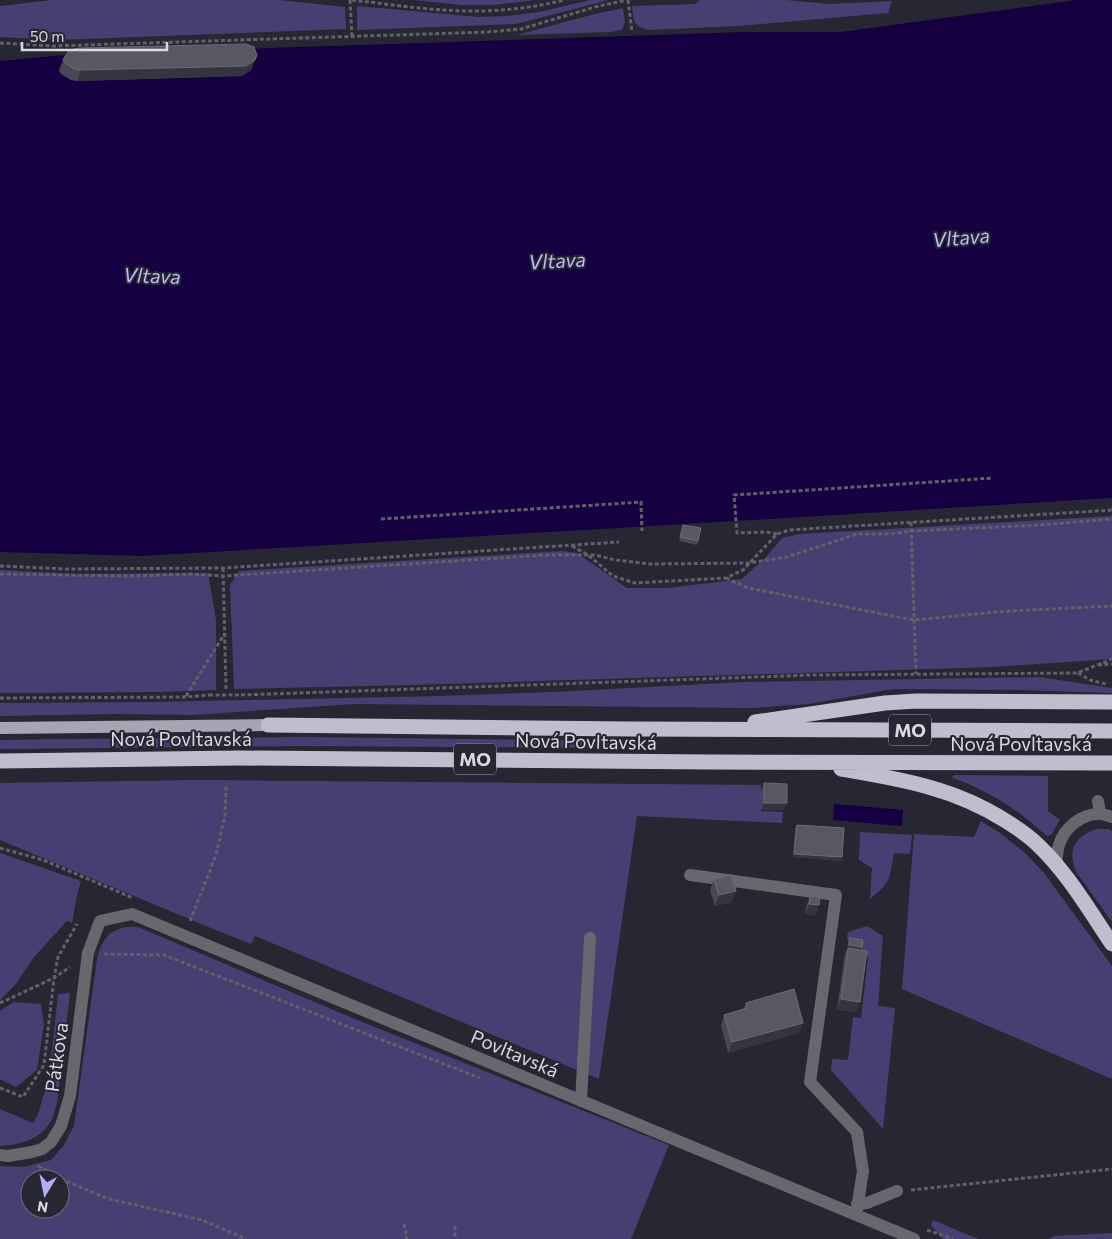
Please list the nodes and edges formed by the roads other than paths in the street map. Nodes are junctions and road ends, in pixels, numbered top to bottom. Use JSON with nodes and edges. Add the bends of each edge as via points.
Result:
{"nodes":[{"id":1,"x":1112,"y":702,"type":"edge"},
{"id":2,"x":268,"y":725,"type":"joint"},
{"id":3,"x":0,"y":728,"type":"edge"},
{"id":4,"x":709,"y":729,"type":"junction"},
{"id":5,"x":1112,"y":731,"type":"edge"},
{"id":6,"x":0,"y":761,"type":"edge"},
{"id":7,"x":797,"y":762,"type":"junction"},
{"id":8,"x":1112,"y":763,"type":"edge"},
{"id":9,"x":1098,"y":801,"type":"dead end"},
{"id":10,"x":1106,"y":816,"type":"edge"},
{"id":11,"x":1056,"y":865,"type":"junction"},
{"id":12,"x":690,"y":874,"type":"dead end"},
{"id":13,"x":100,"y":921,"type":"joint"},
{"id":14,"x":590,"y":938,"type":"dead end"},
{"id":15,"x":1112,"y":944,"type":"edge"},
{"id":16,"x":581,"y":1101,"type":"junction"},
{"id":17,"x":0,"y":1155,"type":"edge"},
{"id":18,"x":897,"y":1191,"type":"road end"},
{"id":19,"x":857,"y":1210,"type":"junction"},
{"id":20,"x":914,"y":1239,"type":"edge"}],
"edges":[{"from":1,"to":4,"type":"highway","via":[[900,702]]},
{"from":2,"to":3,"type":"main road","name":"Nová Povltavská","number":"MO"},
{"from":2,"to":4,"type":"highway","name":"Nová Povltavská","number":"MO"},
{"from":4,"to":5,"type":"highway","name":"Nová Povltavská","number":"MO"},
{"from":6,"to":7,"type":"highway","name":"Nová Povltavská","number":"MO","via":[[259,758]]},
{"from":7,"to":8,"type":"highway","name":"Nová Povltavská","number":"MO"},
{"from":7,"to":11,"type":"highway","via":[[901,779],[973,802],[1018,828]]},
{"from":9,"to":10,"type":"street"},
{"from":10,"to":11,"type":"street","via":[[1083,817],[1073,824],[1059,845]]},
{"from":11,"to":15,"type":"highway"},
{"from":12,"to":19,"type":"street","via":[[836,895],[810,1082],[856,1132],[863,1171]]},
{"from":13,"to":16,"type":"street","name":"Povltavská","via":[[132,914]]},
{"from":13,"to":17,"type":"street","name":"Pátkova","via":[[88,953],[70,1096],[61,1126],[42,1149]]},
{"from":14,"to":16,"type":"street"},
{"from":16,"to":19,"type":"street","name":"Povltavská"},
{"from":18,"to":19,"type":"street"},
{"from":19,"to":20,"type":"street","name":"Povltavská"}]}
